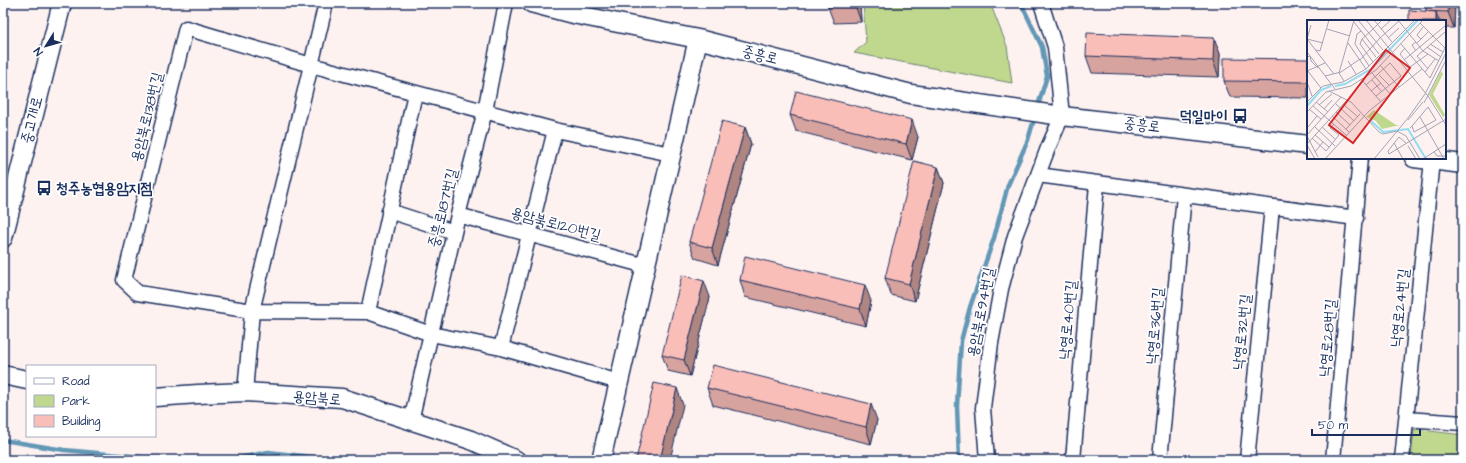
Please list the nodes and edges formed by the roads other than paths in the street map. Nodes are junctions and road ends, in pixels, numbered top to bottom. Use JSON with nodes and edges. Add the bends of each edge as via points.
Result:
{"nodes":[{"id":1,"x":62,"y":3,"type":"edge"},
{"id":2,"x":326,"y":3,"type":"edge"},
{"id":3,"x":506,"y":3,"type":"edge"},
{"id":4,"x":531,"y":3,"type":"edge"},
{"id":5,"x":1041,"y":3,"type":"edge"},
{"id":6,"x":698,"y":39,"type":"junction"},
{"id":7,"x":311,"y":65,"type":"junction"},
{"id":8,"x":415,"y":93,"type":"junction"},
{"id":9,"x":485,"y":112,"type":"junction"},
{"id":10,"x":1054,"y":115,"type":"junction"},
{"id":11,"x":555,"y":130,"type":"junction"},
{"id":12,"x":1307,"y":145,"type":"edge"},
{"id":13,"x":671,"y":154,"type":"junction"},
{"id":14,"x":1360,"y":159,"type":"edge"},
{"id":15,"x":1423,"y":159,"type":"edge"},
{"id":16,"x":1432,"y":160,"type":"junction"},
{"id":17,"x":1463,"y":164,"type":"edge"},
{"id":18,"x":1038,"y":175,"type":"junction"},
{"id":19,"x":1098,"y":184,"type":"junction"},
{"id":20,"x":1191,"y":196,"type":"junction"},
{"id":21,"x":1272,"y":207,"type":"junction"},
{"id":22,"x":389,"y":211,"type":"junction"},
{"id":23,"x":458,"y":215,"type":"junction"},
{"id":24,"x":1356,"y":218,"type":"junction"},
{"id":25,"x":454,"y":232,"type":"junction"},
{"id":26,"x":529,"y":234,"type":"junction"},
{"id":27,"x":3,"y":238,"type":"edge"},
{"id":28,"x":646,"y":266,"type":"junction"},
{"id":29,"x":252,"y":311,"type":"junction"},
{"id":30,"x":368,"y":312,"type":"junction"},
{"id":31,"x":430,"y":334,"type":"junction"},
{"id":32,"x":501,"y":348,"type":"junction"},
{"id":33,"x":3,"y":375,"type":"edge"},
{"id":34,"x":26,"y":380,"type":"edge"},
{"id":35,"x":619,"y":382,"type":"junction"},
{"id":36,"x":245,"y":392,"type":"junction"},
{"id":37,"x":156,"y":397,"type":"edge"},
{"id":38,"x":1406,"y":419,"type":"junction"},
{"id":39,"x":411,"y":421,"type":"junction"},
{"id":40,"x":1463,"y":423,"type":"edge"},
{"id":41,"x":516,"y":460,"type":"edge"},
{"id":42,"x":601,"y":460,"type":"edge"},
{"id":43,"x":987,"y":460,"type":"edge"},
{"id":44,"x":1073,"y":460,"type":"edge"},
{"id":45,"x":1160,"y":460,"type":"edge"},
{"id":46,"x":1247,"y":460,"type":"edge"},
{"id":47,"x":1334,"y":460,"type":"edge"},
{"id":48,"x":1402,"y":460,"type":"edge"}],
"edges":[{"from":1,"to":27,"type":"street","name":"중고개로"},
{"from":2,"to":7,"type":"street"},
{"from":3,"to":9,"type":"street","name":"중흥로187번길"},
{"from":4,"to":6,"type":"street","name":"중흥로"},
{"from":5,"to":10,"type":"street","via":[[1055,47]]},
{"from":6,"to":10,"type":"street","name":"중흥로","via":[[911,94]]},
{"from":6,"to":13,"type":"street"},
{"from":7,"to":8,"type":"street","name":"용암북로138번길"},
{"from":7,"to":29,"type":"street"},
{"from":7,"to":29,"type":"street","name":"용암북로138번길","via":[[186,28],[124,280],[138,293]]},
{"from":8,"to":9,"type":"street","name":"용암북로138번길"},
{"from":8,"to":22,"type":"street"},
{"from":9,"to":11,"type":"street"},
{"from":9,"to":23,"type":"street","name":"중흥로187번길"},
{"from":10,"to":12,"type":"street","name":"중흥로"},
{"from":10,"to":18,"type":"street","name":"용암북로94번길"},
{"from":11,"to":13,"type":"street"},
{"from":11,"to":26,"type":"street"},
{"from":13,"to":28,"type":"street"},
{"from":14,"to":24,"type":"street","name":"낙영로28번길"},
{"from":15,"to":16,"type":"street"},
{"from":16,"to":17,"type":"street"},
{"from":16,"to":38,"type":"street","name":"낙영로24번길"},
{"from":18,"to":19,"type":"street"},
{"from":18,"to":43,"type":"street","name":"용암북로94번길","via":[[1015,236],[1001,289],[991,343],[983,408]]},
{"from":19,"to":20,"type":"street"},
{"from":19,"to":44,"type":"street","name":"낙영로40번길"},
{"from":20,"to":21,"type":"street"},
{"from":20,"to":45,"type":"street","name":"낙영로36번길"},
{"from":21,"to":24,"type":"street"},
{"from":21,"to":46,"type":"street","name":"낙영로32번길"},
{"from":22,"to":25,"type":"street"},
{"from":22,"to":30,"type":"street"},
{"from":23,"to":25,"type":"street","name":"중흥로187번길"},
{"from":23,"to":26,"type":"street","name":"용암북로120번길"},
{"from":24,"to":47,"type":"street","name":"낙영로28번길"},
{"from":25,"to":31,"type":"street","name":"중흥로187번길"},
{"from":26,"to":28,"type":"street","name":"용암북로120번길"},
{"from":26,"to":32,"type":"street"},
{"from":28,"to":35,"type":"street"},
{"from":29,"to":30,"type":"street","name":"용암북로138번길"},
{"from":29,"to":36,"type":"street"},
{"from":30,"to":31,"type":"street","name":"용암북로138번길"},
{"from":31,"to":32,"type":"street","name":"용암북로138번길"},
{"from":31,"to":39,"type":"street","name":"중흥로187번길"},
{"from":32,"to":35,"type":"street","name":"용암북로138번길"},
{"from":33,"to":34,"type":"street"},
{"from":35,"to":42,"type":"street"},
{"from":36,"to":37,"type":"street","name":"용암북로"},
{"from":36,"to":39,"type":"street","name":"용암북로","via":[[342,398]]},
{"from":38,"to":40,"type":"street"},
{"from":38,"to":48,"type":"street","name":"낙영로24번길"},
{"from":39,"to":41,"type":"street","name":"용암북로","via":[[471,440]]}]}
